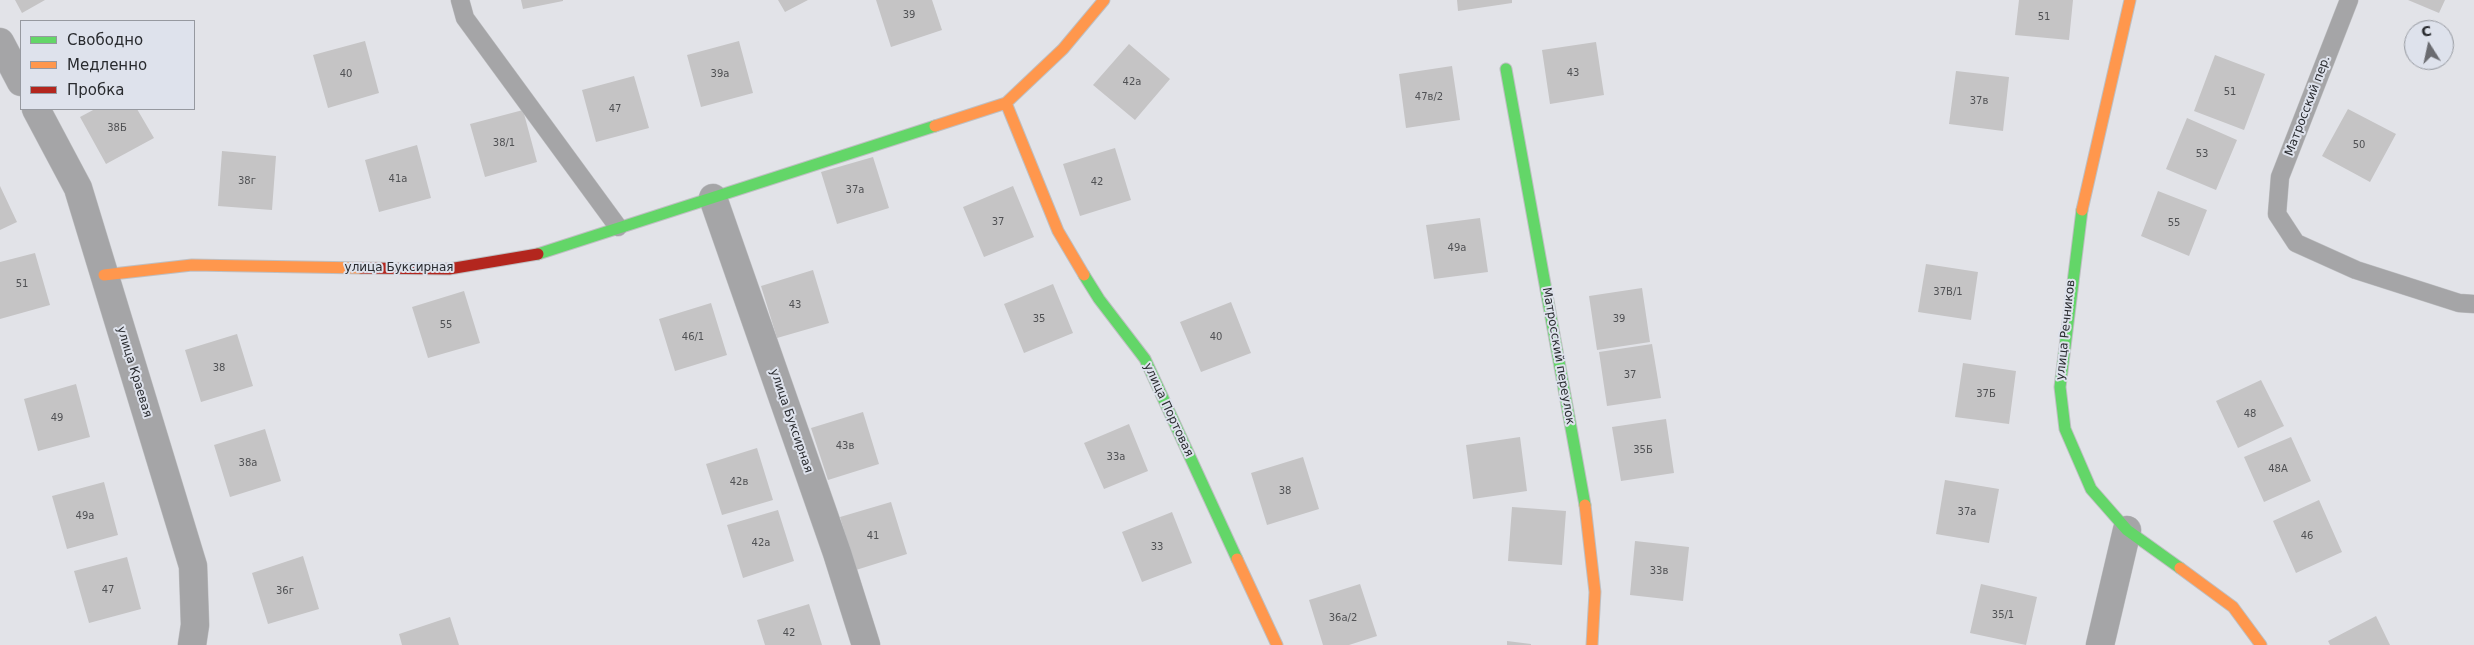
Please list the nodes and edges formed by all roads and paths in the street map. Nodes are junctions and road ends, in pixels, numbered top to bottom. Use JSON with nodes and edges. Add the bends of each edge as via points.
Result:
{"nodes":[{"id":1,"x":460,"y":0,"type":"edge"},
{"id":2,"x":1104,"y":0,"type":"edge"},
{"id":3,"x":2130,"y":0,"type":"edge"},
{"id":4,"x":2349,"y":0,"type":"edge"},
{"id":5,"x":0,"y":42,"type":"edge"},
{"id":6,"x":1506,"y":69,"type":"dead end"},
{"id":7,"x":20,"y":80,"type":"edge"},
{"id":8,"x":1006,"y":103,"type":"junction"},
{"id":9,"x":37,"y":110,"type":"edge"},
{"id":10,"x":714,"y":198,"type":"junction"},
{"id":11,"x":618,"y":227,"type":"junction"},
{"id":12,"x":104,"y":274,"type":"junction"},
{"id":13,"x":2474,"y":304,"type":"edge"},
{"id":14,"x":2127,"y":530,"type":"junction"},
{"id":15,"x":192,"y":645,"type":"edge"},
{"id":16,"x":866,"y":645,"type":"edge"},
{"id":17,"x":1277,"y":645,"type":"edge"},
{"id":18,"x":1592,"y":645,"type":"edge"},
{"id":19,"x":2100,"y":645,"type":"edge"},
{"id":20,"x":2261,"y":645,"type":"edge"}],
"edges":[{"from":1,"to":11,"type":"lane","via":[[465,18]]},
{"from":2,"to":8,"type":"street","name":"улица Буксирная","via":[[1063,48]]},
{"from":3,"to":14,"type":"street","name":"улица Речников","via":[[2079,223],[2060,387],[2065,428],[2091,489]]},
{"from":4,"to":13,"type":"lane","name":"Матросский пер.","via":[[2280,176],[2276,214],[2296,243],[2356,270],[2459,303]]},
{"from":5,"to":7,"type":"street"},
{"from":6,"to":18,"type":"street","name":"Матросский переулок","via":[[1586,512],[1595,592]]},
{"from":8,"to":10,"type":"street","name":"улица Буксирная"},
{"from":8,"to":17,"type":"street","name":"улица Портовая","via":[[1058,230],[1099,299],[1145,359]]},
{"from":9,"to":12,"type":"street","name":"улица Краевая","via":[[78,188]]},
{"from":10,"to":11,"type":"street","name":"улица Буксирная"},
{"from":10,"to":16,"type":"street","name":"улица Буксирная"},
{"from":11,"to":12,"type":"street","name":"улица Буксирная","via":[[547,252],[450,270],[192,265]]},
{"from":12,"to":15,"type":"street","name":"улица Краевая","via":[[193,566],[195,625]]},
{"from":14,"to":19,"type":"street"},
{"from":14,"to":20,"type":"street","name":"улица Речников","via":[[2232,607]]}]}
